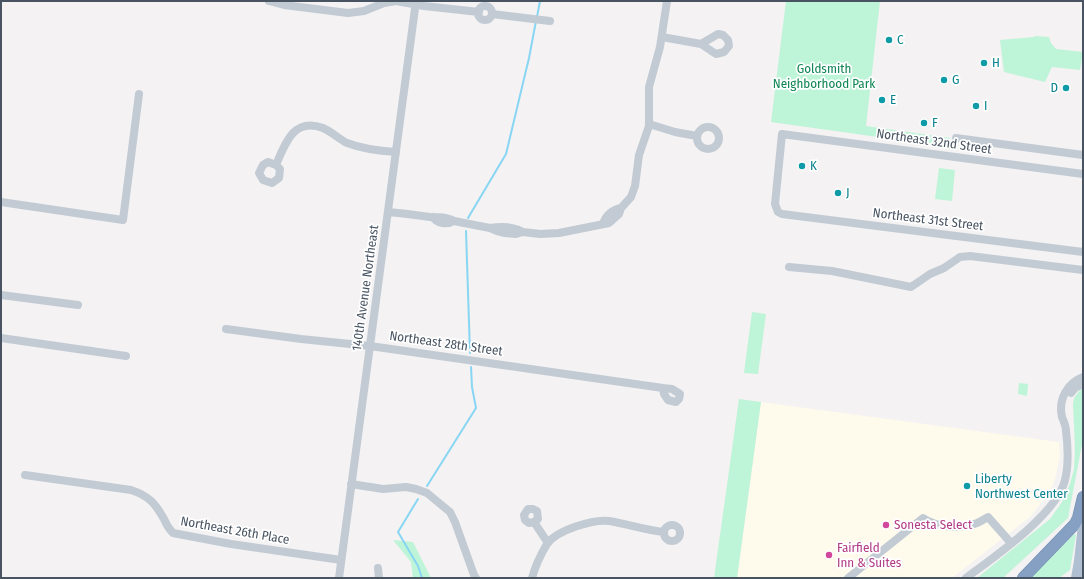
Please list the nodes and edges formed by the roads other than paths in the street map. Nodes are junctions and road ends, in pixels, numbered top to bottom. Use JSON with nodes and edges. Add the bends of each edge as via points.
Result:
{"nodes":[{"id":1,"x":269,"y":1,"type":"edge"},
{"id":2,"x":667,"y":1,"type":"edge"},
{"id":3,"x":416,"y":2,"type":"edge"},
{"id":4,"x":542,"y":20,"type":"dead end"},
{"id":5,"x":662,"y":38,"type":"junction"},
{"id":6,"x":701,"y":44,"type":"dead end"},
{"id":7,"x":139,"y":94,"type":"dead end"},
{"id":8,"x":649,"y":124,"type":"junction"},
{"id":9,"x":697,"y":136,"type":"dead end"},
{"id":10,"x":956,"y":138,"type":"dead end"},
{"id":11,"x":396,"y":152,"type":"junction"},
{"id":12,"x":1083,"y":155,"type":"edge"},
{"id":13,"x":276,"y":164,"type":"dead end"},
{"id":14,"x":1083,"y":174,"type":"edge"},
{"id":15,"x":1,"y":202,"type":"edge"},
{"id":16,"x":775,"y":204,"type":"joint"},
{"id":17,"x":388,"y":212,"type":"junction"},
{"id":18,"x":1083,"y":252,"type":"edge"},
{"id":19,"x":789,"y":267,"type":"dead end"},
{"id":20,"x":1083,"y":270,"type":"edge"},
{"id":21,"x":1,"y":295,"type":"edge"},
{"id":22,"x":78,"y":305,"type":"dead end"},
{"id":23,"x":226,"y":329,"type":"dead end"},
{"id":24,"x":1,"y":338,"type":"edge"},
{"id":25,"x":370,"y":346,"type":"junction"},
{"id":26,"x":126,"y":356,"type":"dead end"},
{"id":27,"x":1083,"y":377,"type":"edge"},
{"id":28,"x":1083,"y":384,"type":"edge"},
{"id":29,"x":663,"y":388,"type":"dead end"},
{"id":30,"x":1065,"y":423,"type":"junction"},
{"id":31,"x":25,"y":475,"type":"dead end"},
{"id":32,"x":351,"y":484,"type":"junction"},
{"id":33,"x":1083,"y":497,"type":"edge"},
{"id":34,"x":534,"y":522,"type":"dead end"},
{"id":35,"x":1083,"y":525,"type":"edge"},
{"id":36,"x":664,"y":532,"type":"dead end"},
{"id":37,"x":548,"y":543,"type":"junction"},
{"id":38,"x":1011,"y":543,"type":"junction"},
{"id":39,"x":341,"y":560,"type":"junction"},
{"id":40,"x":1081,"y":566,"type":"edge"},
{"id":41,"x":378,"y":568,"type":"dead end"},
{"id":42,"x":339,"y":578,"type":"edge"},
{"id":43,"x":379,"y":578,"type":"edge"},
{"id":44,"x":476,"y":578,"type":"edge"},
{"id":45,"x":532,"y":578,"type":"edge"},
{"id":46,"x":848,"y":578,"type":"edge"},
{"id":47,"x":966,"y":578,"type":"edge"},
{"id":48,"x":1023,"y":578,"type":"edge"},
{"id":49,"x":1072,"y":578,"type":"edge"},
{"id":50,"x":1076,"y":578,"type":"edge"}],
"edges":[{"from":1,"to":3,"type":"street","via":[[348,13],[364,11],[390,2]]},
{"from":2,"to":5,"type":"street"},
{"from":3,"to":4,"type":"street","via":[[424,6],[478,12],[483,19],[488,19],[492,14]]},
{"from":3,"to":11,"type":"street","name":"140th Avenue Northeast"},
{"from":5,"to":6,"type":"street"},
{"from":5,"to":8,"type":"street","via":[[649,87]]},
{"from":7,"to":15,"type":"street","via":[[123,220]]},
{"from":8,"to":9,"type":"street"},
{"from":8,"to":17,"type":"street","via":[[639,155],[635,186],[631,196],[619,214],[609,223],[559,233],[516,234],[449,218]]},
{"from":10,"to":12,"type":"street","name":"Northeast 32nd Street"},
{"from":11,"to":13,"type":"street","via":[[372,150],[346,142],[325,129],[308,126],[289,137]]},
{"from":11,"to":17,"type":"street","name":"140th Avenue Northeast"},
{"from":14,"to":16,"type":"street","name":"Northeast 32nd Street","via":[[782,134]]},
{"from":16,"to":18,"type":"street","name":"Northeast 31st Street","via":[[778,212],[782,214]]},
{"from":17,"to":25,"type":"street","name":"140th Avenue Northeast"},
{"from":19,"to":20,"type":"street","via":[[832,271],[911,287],[960,257],[970,256]]},
{"from":21,"to":22,"type":"street"},
{"from":23,"to":25,"type":"street","name":"Northeast 28th Street"},
{"from":24,"to":26,"type":"street"},
{"from":25,"to":29,"type":"street","name":"Northeast 28th Street"},
{"from":25,"to":32,"type":"street","name":"140th Avenue Northeast"},
{"from":27,"to":30,"type":"street","via":[[1072,384],[1065,394],[1062,409]]},
{"from":28,"to":30,"type":"street","via":[[1075,388],[1069,397]]},
{"from":30,"to":38,"type":"street","via":[[1065,481],[1046,512]]},
{"from":31,"to":39,"type":"street","name":"Northeast 26th Place","via":[[140,493],[156,506],[173,533]]},
{"from":32,"to":39,"type":"street","name":"140th Avenue Northeast"},
{"from":32,"to":44,"type":"street","via":[[383,489],[406,486],[427,493],[450,512],[456,522]]},
{"from":33,"to":48,"type":"highway","via":[[1075,524]]},
{"from":34,"to":37,"type":"street"},
{"from":35,"to":40,"type":"main road"},
{"from":36,"to":37,"type":"street","via":[[596,521],[571,528]]},
{"from":37,"to":45,"type":"street"},
{"from":38,"to":46,"type":"street","via":[[988,516],[976,524],[964,527],[939,524],[923,518]]},
{"from":38,"to":47,"type":"street"},
{"from":39,"to":42,"type":"street","name":"140th Avenue Northeast"},
{"from":40,"to":49,"type":"highway"},
{"from":40,"to":50,"type":"main road","bridge":true},
{"from":41,"to":43,"type":"street"}]}
